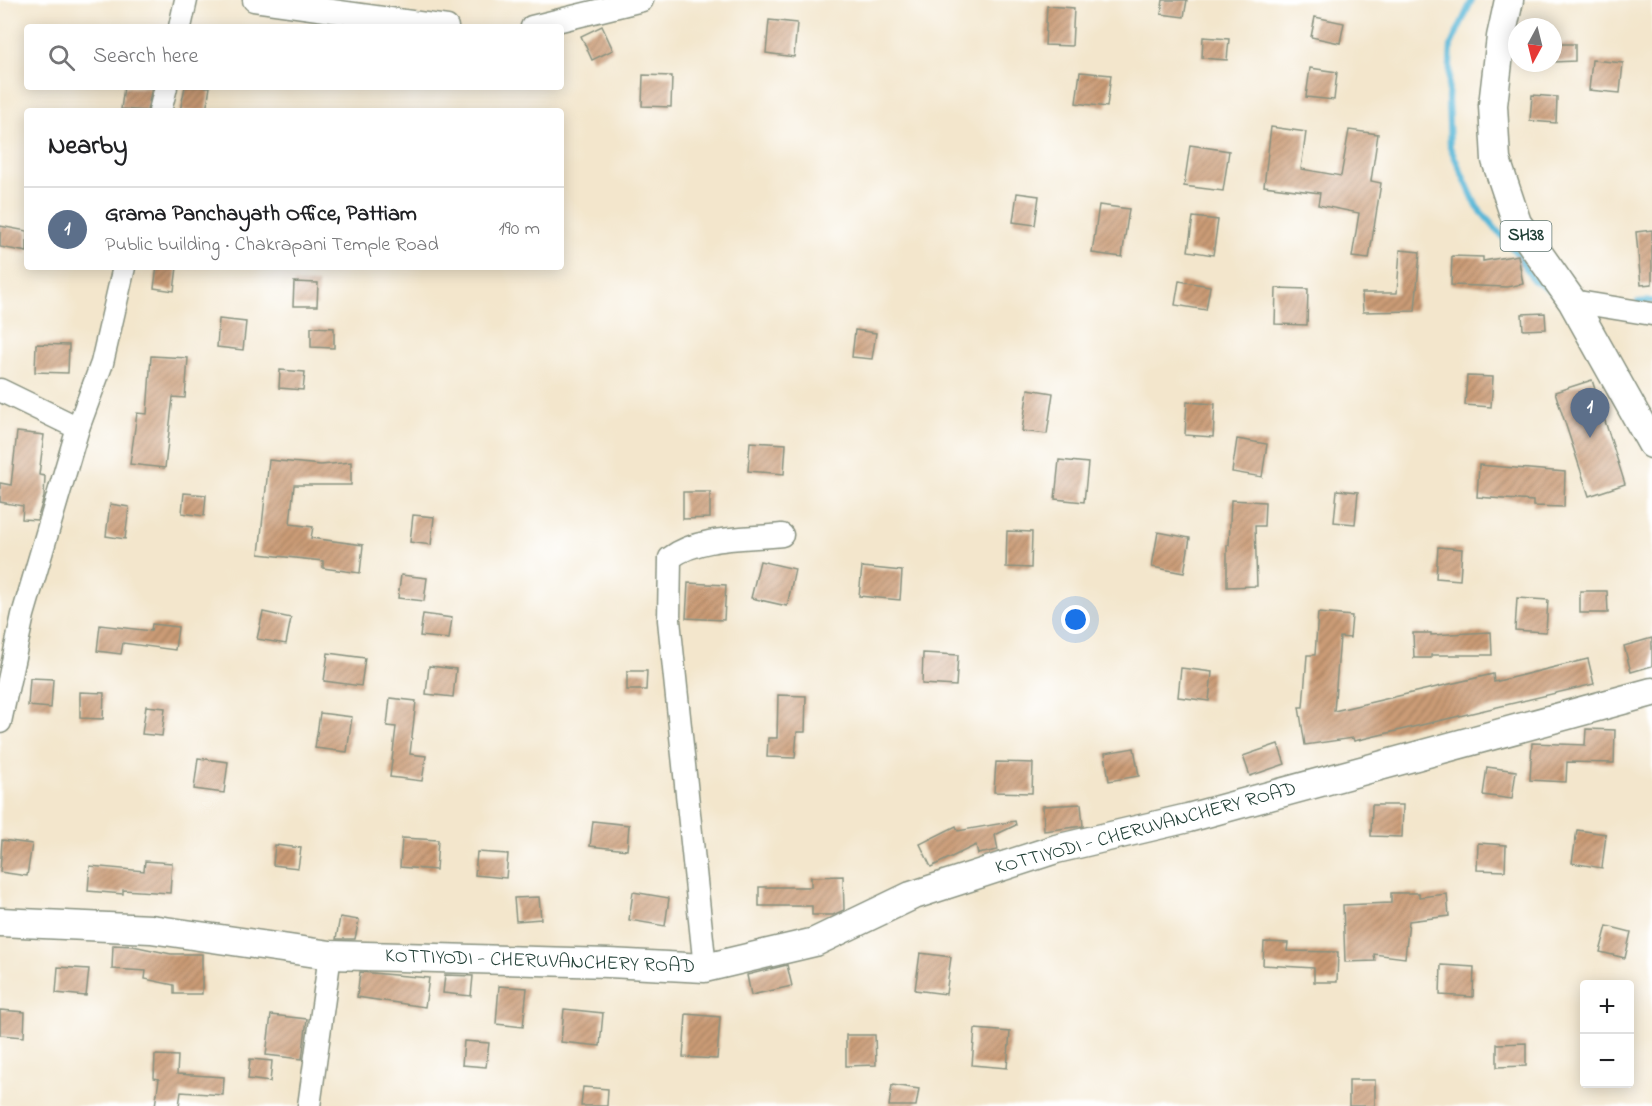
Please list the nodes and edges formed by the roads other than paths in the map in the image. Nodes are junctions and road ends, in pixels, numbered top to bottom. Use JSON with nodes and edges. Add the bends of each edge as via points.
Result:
{"nodes":[{"id":1,"x":186,"y":0,"type":"edge"},
{"id":2,"x":254,"y":0,"type":"edge"},
{"id":3,"x":642,"y":0,"type":"edge"},
{"id":4,"x":1509,"y":0,"type":"edge"},
{"id":5,"x":181,"y":24,"type":"edge"},
{"id":6,"x":426,"y":24,"type":"edge"},
{"id":7,"x":544,"y":24,"type":"edge"},
{"id":8,"x":165,"y":90,"type":"edge"},
{"id":9,"x":161,"y":108,"type":"edge"},
{"id":10,"x":123,"y":270,"type":"edge"},
{"id":11,"x":1572,"y":301,"type":"junction"},
{"id":12,"x":1652,"y":314,"type":"edge"},
{"id":13,"x":0,"y":390,"type":"edge"},
{"id":14,"x":78,"y":428,"type":"junction"},
{"id":15,"x":1652,"y":444,"type":"edge"},
{"id":16,"x":782,"y":535,"type":"dead end"},
{"id":17,"x":1652,"y":692,"type":"edge"},
{"id":18,"x":0,"y":722,"type":"edge"},
{"id":19,"x":0,"y":922,"type":"edge"},
{"id":20,"x":330,"y":955,"type":"junction"},
{"id":21,"x":705,"y":968,"type":"junction"},
{"id":22,"x":309,"y":1106,"type":"edge"}],
"edges":[{"from":1,"to":5,"type":"street"},
{"from":2,"to":6,"type":"street"},
{"from":3,"to":7,"type":"street"},
{"from":4,"to":11,"type":"main road","number":"SH38","via":[[1493,105],[1496,160],[1517,223]]},
{"from":8,"to":9,"type":"street"},
{"from":10,"to":14,"type":"street","via":[[102,363]]},
{"from":11,"to":12,"type":"street"},
{"from":11,"to":15,"type":"main road","number":"SH38"},
{"from":13,"to":14,"type":"street"},
{"from":14,"to":18,"type":"street","via":[[23,615]]},
{"from":16,"to":21,"type":"street","via":[[700,544],[670,558],[669,620]]},
{"from":17,"to":21,"type":"main road","name":"KOTTIYODI - CHERUVANCHERY ROAD","via":[[1199,815],[1056,849],[911,896],[815,942]]},
{"from":19,"to":20,"type":"main road","name":"KOTTIYODI - CHERUVANCHERY ROAD","via":[[151,929]]},
{"from":20,"to":21,"type":"main road","name":"KOTTIYODI - CHERUVANCHERY ROAD"},
{"from":20,"to":22,"type":"street"}]}
